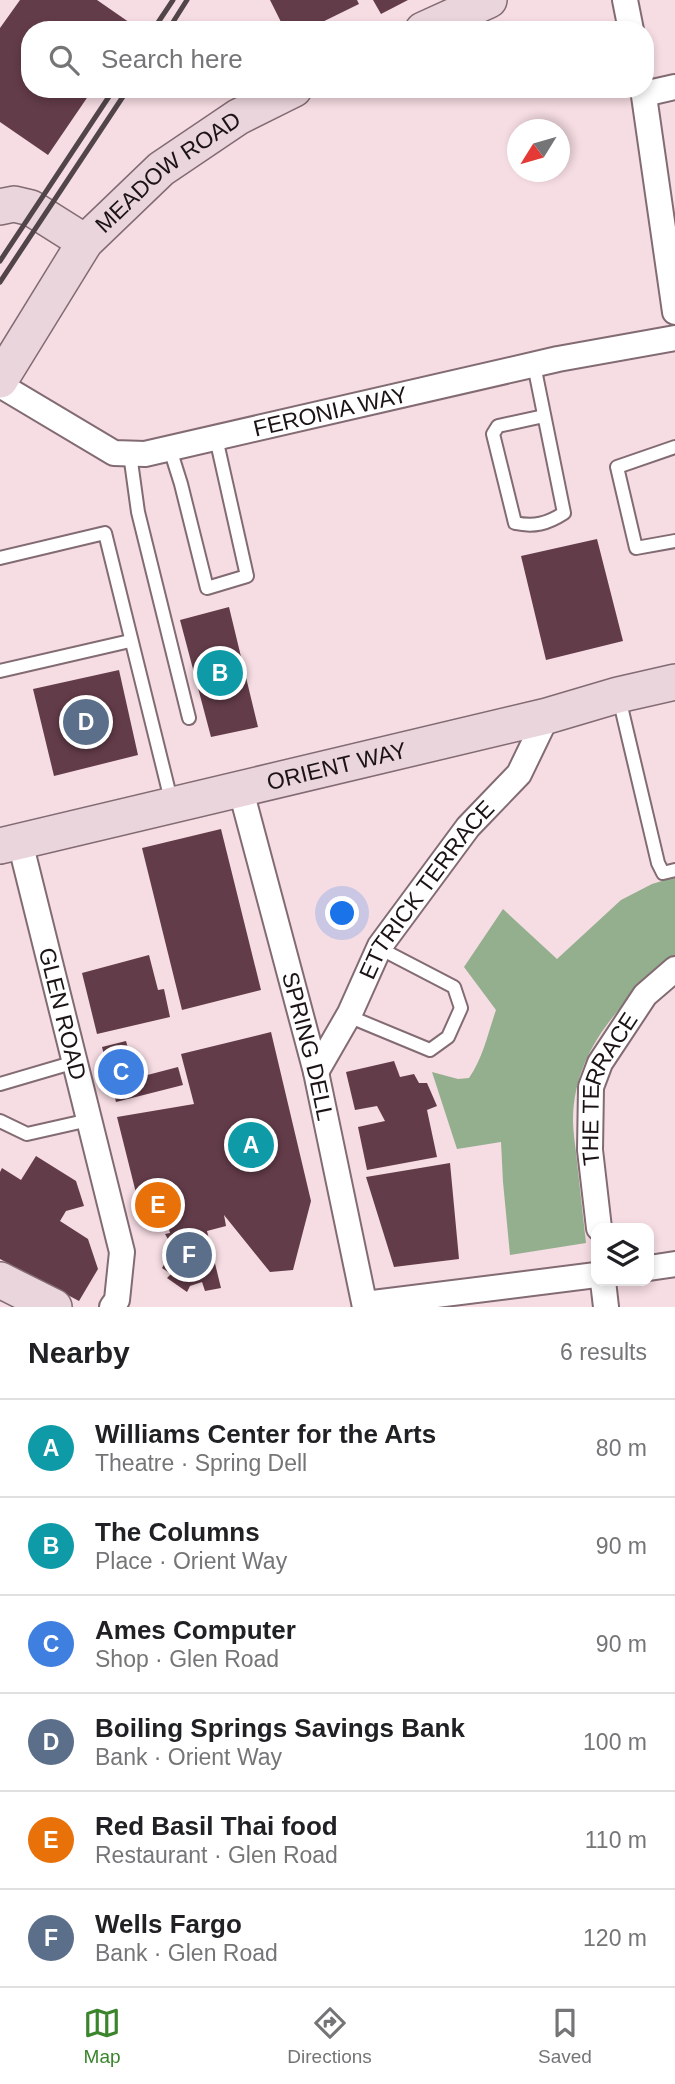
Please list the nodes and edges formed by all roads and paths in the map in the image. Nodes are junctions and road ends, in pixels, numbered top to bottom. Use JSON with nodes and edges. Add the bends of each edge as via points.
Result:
{"nodes":[{"id":1,"x":489,"y":0,"type":"edge"},
{"id":2,"x":625,"y":0,"type":"edge"},
{"id":3,"x":443,"y":21,"type":"edge"},
{"id":4,"x":629,"y":21,"type":"edge"},
{"id":5,"x":675,"y":87,"type":"edge"},
{"id":6,"x":654,"y":90,"type":"edge"},
{"id":7,"x":275,"y":98,"type":"edge"},
{"id":8,"x":645,"y":98,"type":"edge"},
{"id":9,"x":0,"y":207,"type":"edge"},
{"id":10,"x":85,"y":242,"type":"junction"},
{"id":11,"x":675,"y":312,"type":"edge"},
{"id":12,"x":675,"y":338,"type":"edge"},
{"id":13,"x":534,"y":365,"type":"junction"},
{"id":14,"x":0,"y":380,"type":"edge"},
{"id":15,"x":0,"y":386,"type":"edge"},
{"id":16,"x":544,"y":416,"type":"junction"},
{"id":17,"x":216,"y":438,"type":"junction"},
{"id":18,"x":675,"y":447,"type":"edge"},
{"id":19,"x":170,"y":449,"type":"junction"},
{"id":20,"x":130,"y":454,"type":"junction"},
{"id":21,"x":675,"y":541,"type":"edge"},
{"id":22,"x":0,"y":558,"type":"edge"},
{"id":23,"x":130,"y":641,"type":"junction"},
{"id":24,"x":0,"y":671,"type":"edge"},
{"id":25,"x":675,"y":682,"type":"edge"},
{"id":26,"x":618,"y":695,"type":"junction"},
{"id":27,"x":547,"y":716,"type":"junction"},
{"id":28,"x":189,"y":718,"type":"dead end"},
{"id":29,"x":240,"y":787,"type":"junction"},
{"id":30,"x":172,"y":804,"type":"junction"},
{"id":31,"x":10,"y":844,"type":"edge"},
{"id":32,"x":669,"y":871,"type":"edge"},
{"id":33,"x":379,"y":948,"type":"junction"},
{"id":34,"x":675,"y":969,"type":"edge"},
{"id":35,"x":348,"y":1016,"type":"junction"},
{"id":36,"x":75,"y":1062,"type":"junction"},
{"id":37,"x":316,"y":1072,"type":"junction"},
{"id":38,"x":0,"y":1084,"type":"edge"},
{"id":39,"x":89,"y":1120,"type":"junction"},
{"id":40,"x":0,"y":1121,"type":"edge"},
{"id":41,"x":598,"y":1223,"type":"edge"},
{"id":42,"x":675,"y":1264,"type":"edge"},
{"id":43,"x":654,"y":1267,"type":"edge"},
{"id":44,"x":591,"y":1276,"type":"edge"},
{"id":45,"x":0,"y":1280,"type":"edge"},
{"id":46,"x":604,"y":1286,"type":"edge"},
{"id":47,"x":365,"y":1306,"type":"edge"},
{"id":48,"x":54,"y":1307,"type":"edge"},
{"id":49,"x":112,"y":1307,"type":"edge"},
{"id":50,"x":606,"y":1307,"type":"edge"}],
"edges":[{"from":1,"to":3,"type":"street"},
{"from":2,"to":4,"type":"street"},
{"from":5,"to":6,"type":"street"},
{"from":7,"to":10,"type":"street","name":"MEADOW ROAD","via":[[238,117],[161,169]]},
{"from":8,"to":11,"type":"street"},
{"from":9,"to":10,"type":"street","via":[[32,208]]},
{"from":10,"to":14,"type":"street","name":"MEADOW ROAD"},
{"from":12,"to":13,"type":"street","name":"FERONIA WAY"},
{"from":13,"to":16,"type":"lane"},
{"from":13,"to":17,"type":"street","name":"FERONIA WAY"},
{"from":15,"to":20,"type":"street","name":"FERONIA WAY","via":[[114,453]]},
{"from":16,"to":16,"type":"lane","via":[[564,513],[551,522],[515,523],[493,434],[498,426]]},
{"from":17,"to":19,"type":"street","name":"FERONIA WAY"},
{"from":17,"to":19,"type":"lane","via":[[247,576],[207,588]]},
{"from":18,"to":21,"type":"lane","via":[[617,467],[636,548]]},
{"from":19,"to":20,"type":"street","name":"FERONIA WAY"},
{"from":20,"to":28,"type":"lane","via":[[138,512]]},
{"from":22,"to":23,"type":"lane","via":[[104,534]]},
{"from":23,"to":24,"type":"lane"},
{"from":23,"to":30,"type":"lane"},
{"from":25,"to":26,"type":"street","name":"ORIENT WAY"},
{"from":26,"to":27,"type":"street","name":"ORIENT WAY"},
{"from":26,"to":32,"type":"lane","via":[[658,863]]},
{"from":27,"to":29,"type":"street","name":"ORIENT WAY"},
{"from":27,"to":33,"type":"street","name":"ETTRICK TERRACE","via":[[519,774],[468,827]]},
{"from":29,"to":30,"type":"street","name":"ORIENT WAY"},
{"from":29,"to":37,"type":"street","name":"SPRING DELL"},
{"from":30,"to":31,"type":"street","name":"ORIENT WAY"},
{"from":31,"to":36,"type":"street","name":"GLEN ROAD"},
{"from":33,"to":35,"type":"street","name":"ETTRICK TERRACE"},
{"from":33,"to":35,"type":"lane","via":[[454,988],[461,1008],[448,1037],[430,1049]]},
{"from":34,"to":41,"type":"street","name":"THE TERRACE","via":[[645,995],[600,1063],[591,1087],[590,1150]]},
{"from":35,"to":37,"type":"street","name":"ETTRICK TERRACE"},
{"from":36,"to":38,"type":"lane"},
{"from":36,"to":39,"type":"street","name":"GLEN ROAD"},
{"from":37,"to":47,"type":"street","name":"SPRING DELL"},
{"from":39,"to":40,"type":"lane","via":[[27,1133]]},
{"from":39,"to":49,"type":"street","name":"GLEN ROAD","via":[[122,1252],[117,1300]]},
{"from":42,"to":43,"type":"street"},
{"from":44,"to":47,"type":"street"},
{"from":45,"to":48,"type":"street"},
{"from":46,"to":50,"type":"street"}]}
